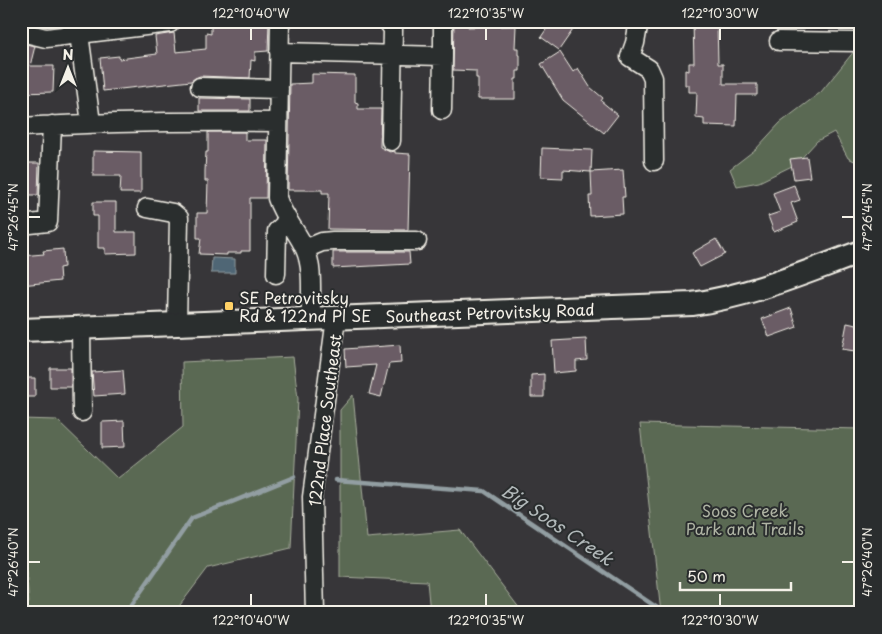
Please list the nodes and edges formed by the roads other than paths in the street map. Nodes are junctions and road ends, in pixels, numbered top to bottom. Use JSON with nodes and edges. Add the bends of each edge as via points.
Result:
{"nodes":[{"id":1,"x":280,"y":21,"type":"edge"},
{"id":2,"x":387,"y":21,"type":"edge"},
{"id":3,"x":443,"y":21,"type":"edge"},
{"id":4,"x":639,"y":21,"type":"edge"},
{"id":5,"x":171,"y":22,"type":"edge"},
{"id":6,"x":21,"y":32,"type":"edge"},
{"id":7,"x":79,"y":34,"type":"junction"},
{"id":8,"x":779,"y":41,"type":"dead end"},
{"id":9,"x":861,"y":42,"type":"edge"},
{"id":10,"x":280,"y":52,"type":"junction"},
{"id":11,"x":392,"y":55,"type":"junction"},
{"id":12,"x":442,"y":56,"type":"junction"},
{"id":13,"x":200,"y":88,"type":"dead end"},
{"id":14,"x":279,"y":89,"type":"junction"},
{"id":15,"x":442,"y":110,"type":"dead end"},
{"id":16,"x":278,"y":122,"type":"junction"},
{"id":17,"x":90,"y":123,"type":"junction"},
{"id":18,"x":52,"y":126,"type":"junction"},
{"id":19,"x":21,"y":127,"type":"edge"},
{"id":20,"x":391,"y":141,"type":"dead end"},
{"id":21,"x":654,"y":161,"type":"dead end"},
{"id":22,"x":147,"y":208,"type":"dead end"},
{"id":23,"x":288,"y":221,"type":"junction"},
{"id":24,"x":21,"y":224,"type":"edge"},
{"id":25,"x":417,"y":241,"type":"dead end"},
{"id":26,"x":305,"y":249,"type":"junction"},
{"id":27,"x":861,"y":252,"type":"edge"},
{"id":28,"x":276,"y":274,"type":"dead end"},
{"id":29,"x":336,"y":318,"type":"junction"},
{"id":30,"x":311,"y":319,"type":"junction"},
{"id":31,"x":177,"y":324,"type":"junction"},
{"id":32,"x":81,"y":328,"type":"junction"},
{"id":33,"x":21,"y":330,"type":"edge"},
{"id":34,"x":82,"y":412,"type":"dead end"},
{"id":35,"x":315,"y":613,"type":"edge"}],
"edges":[{"from":1,"to":10,"type":"street"},
{"from":2,"to":11,"type":"street","via":[[393,29]]},
{"from":3,"to":12,"type":"street"},
{"from":4,"to":21,"type":"street","via":[[630,57],[649,69],[653,78]]},
{"from":5,"to":7,"type":"street"},
{"from":6,"to":7,"type":"street","via":[[46,38]]},
{"from":7,"to":17,"type":"street"},
{"from":8,"to":9,"type":"street"},
{"from":10,"to":11,"type":"street"},
{"from":10,"to":14,"type":"street"},
{"from":11,"to":12,"type":"street"},
{"from":11,"to":20,"type":"street"},
{"from":12,"to":15,"type":"street"},
{"from":13,"to":14,"type":"street"},
{"from":14,"to":16,"type":"street"},
{"from":16,"to":17,"type":"street"},
{"from":16,"to":23,"type":"street","via":[[277,198]]},
{"from":17,"to":18,"type":"street"},
{"from":18,"to":19,"type":"street"},
{"from":18,"to":24,"type":"street","via":[[48,222]]},
{"from":22,"to":31,"type":"street","via":[[173,213],[179,218]]},
{"from":23,"to":26,"type":"street"},
{"from":23,"to":28,"type":"street","via":[[277,231]]},
{"from":25,"to":26,"type":"street","via":[[333,241]]},
{"from":26,"to":30,"type":"street","via":[[310,263]]},
{"from":27,"to":29,"type":"main road","name":"Southeast Petrovitsky Road","via":[[769,286],[692,304]]},
{"from":29,"to":30,"type":"main road","name":"Southeast Petrovitsky Road"},
{"from":29,"to":35,"type":"street","name":"122nd Place Southeast","via":[[312,497]]},
{"from":30,"to":31,"type":"main road","name":"Southeast Petrovitsky Road"},
{"from":31,"to":32,"type":"main road","name":"Southeast Petrovitsky Road"},
{"from":32,"to":33,"type":"main road","name":"Southeast Petrovitsky Road"},
{"from":32,"to":34,"type":"street"}]}
